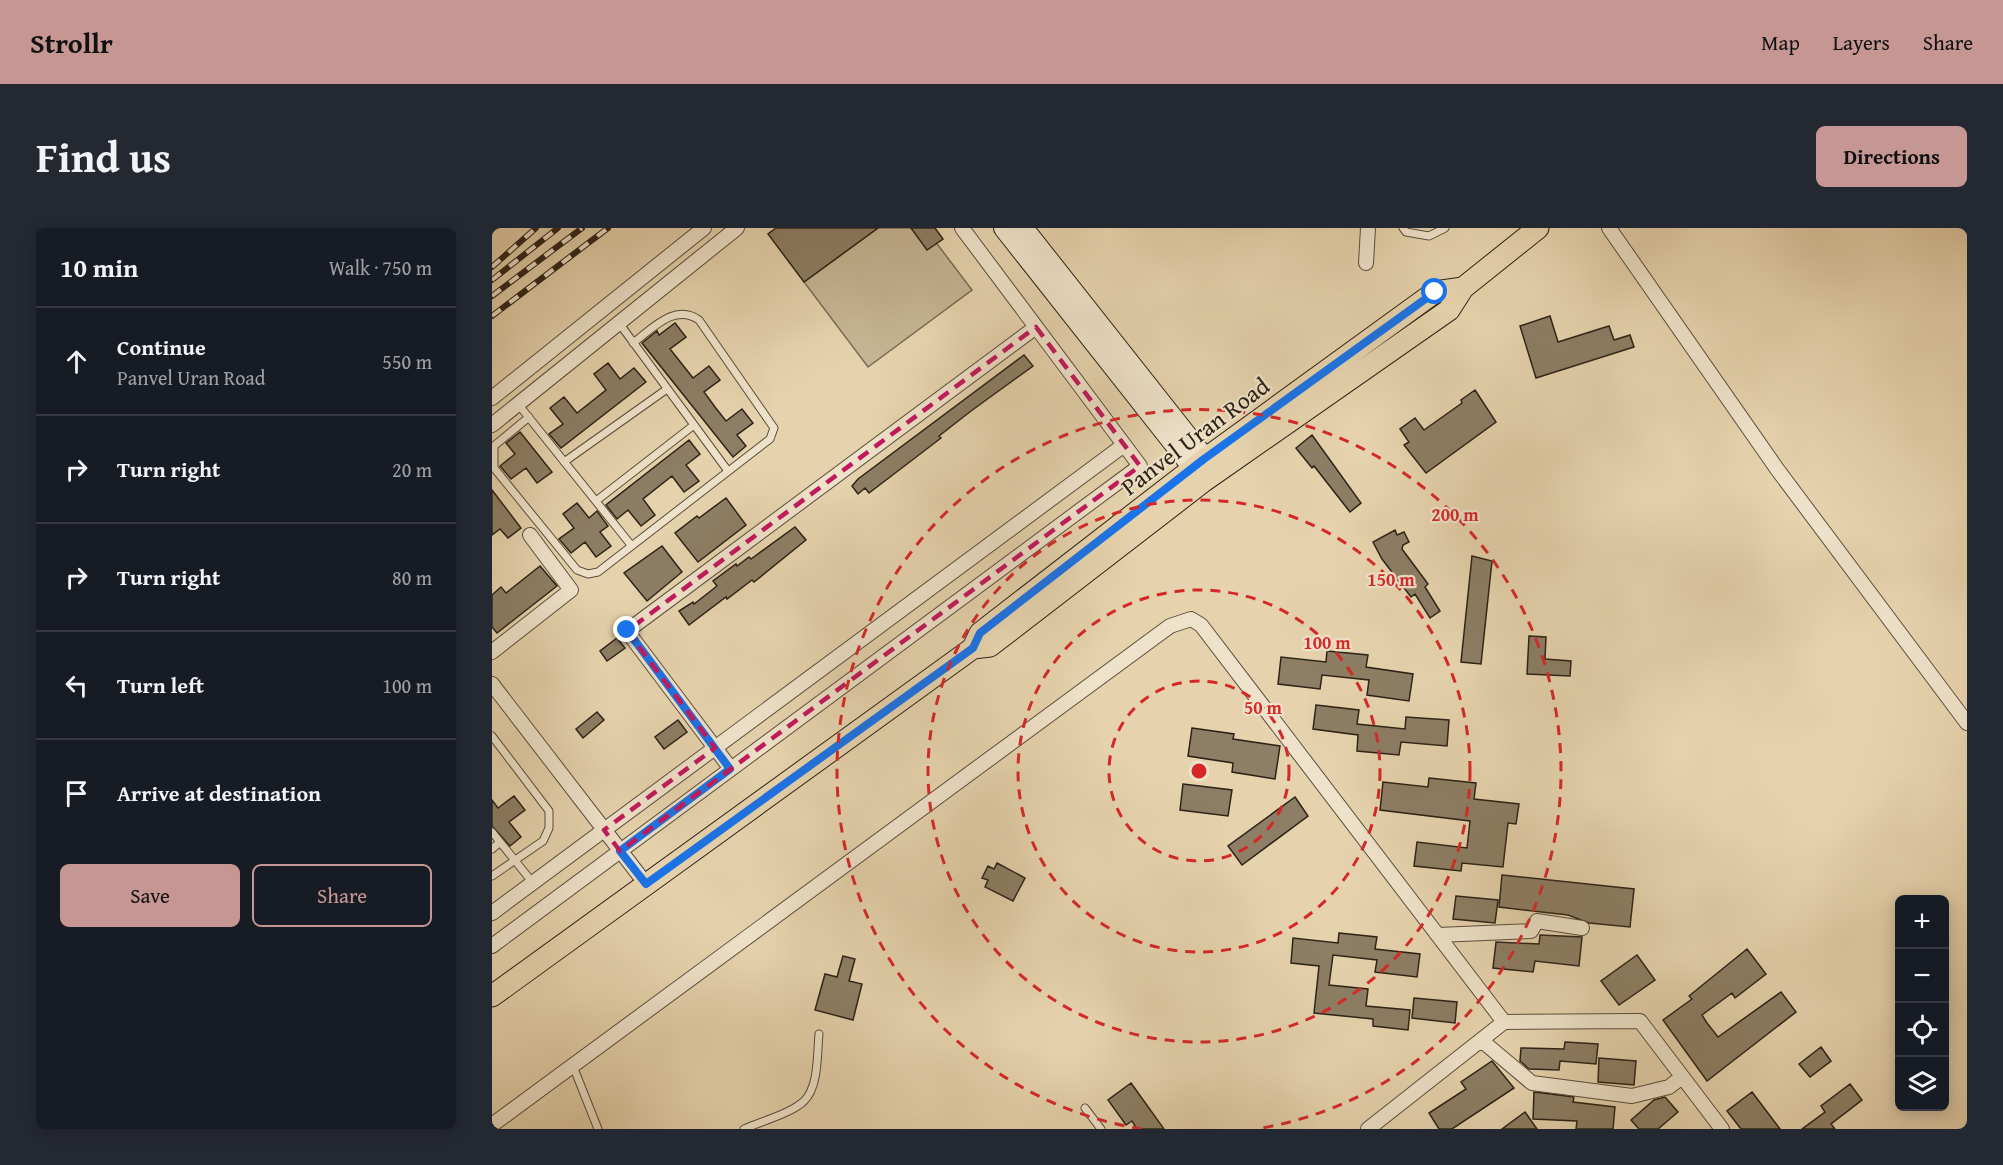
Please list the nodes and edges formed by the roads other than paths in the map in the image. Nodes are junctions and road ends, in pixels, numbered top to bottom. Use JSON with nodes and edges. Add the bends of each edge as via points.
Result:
{"nodes":[{"id":1,"x":704,"y":228,"type":"edge"},
{"id":2,"x":737,"y":228,"type":"edge"},
{"id":3,"x":962,"y":228,"type":"edge"},
{"id":4,"x":1004,"y":228,"type":"edge"},
{"id":5,"x":1023,"y":228,"type":"edge"},
{"id":6,"x":1368,"y":228,"type":"edge"},
{"id":7,"x":1403,"y":228,"type":"edge"},
{"id":8,"x":1445,"y":228,"type":"edge"},
{"id":9,"x":1538,"y":228,"type":"edge"},
{"id":10,"x":1609,"y":228,"type":"edge"},
{"id":11,"x":1366,"y":263,"type":"dead end"},
{"id":12,"x":1057,"y":283,"type":"junction"},
{"id":13,"x":618,"y":323,"type":"junction"},
{"id":14,"x":1036,"y":327,"type":"junction"},
{"id":15,"x":633,"y":343,"type":"junction"},
{"id":16,"x":667,"y":388,"type":"junction"},
{"id":17,"x":492,"y":398,"type":"edge"},
{"id":18,"x":518,"y":404,"type":"junction"},
{"id":19,"x":529,"y":417,"type":"junction"},
{"id":20,"x":492,"y":425,"type":"edge"},
{"id":21,"x":694,"y":425,"type":"junction"},
{"id":22,"x":1124,"y":445,"type":"junction"},
{"id":23,"x":564,"y":462,"type":"junction"},
{"id":24,"x":1204,"y":470,"type":"junction"},
{"id":25,"x":728,"y":471,"type":"junction"},
{"id":26,"x":596,"y":501,"type":"junction"},
{"id":27,"x":530,"y":535,"type":"dead end"},
{"id":28,"x":631,"y":545,"type":"junction"},
{"id":29,"x":492,"y":652,"type":"edge"},
{"id":30,"x":492,"y":684,"type":"edge"},
{"id":31,"x":1967,"y":723,"type":"edge"},
{"id":32,"x":492,"y":736,"type":"edge"},
{"id":33,"x":715,"y":748,"type":"junction"},
{"id":34,"x":730,"y":769,"type":"junction"},
{"id":35,"x":604,"y":830,"type":"junction"},
{"id":36,"x":492,"y":832,"type":"edge"},
{"id":37,"x":500,"y":842,"type":"junction"},
{"id":38,"x":492,"y":849,"type":"edge"},
{"id":39,"x":620,"y":851,"type":"junction"},
{"id":40,"x":513,"y":859,"type":"junction"},
{"id":41,"x":492,"y":876,"type":"edge"},
{"id":42,"x":533,"y":883,"type":"junction"},
{"id":43,"x":646,"y":884,"type":"junction"},
{"id":44,"x":492,"y":913,"type":"edge"},
{"id":45,"x":1582,"y":928,"type":"dead end"},
{"id":46,"x":1438,"y":935,"type":"junction"},
{"id":47,"x":492,"y":946,"type":"edge"},
{"id":48,"x":492,"y":996,"type":"edge"},
{"id":49,"x":1504,"y":1022,"type":"junction"},
{"id":50,"x":819,"y":1034,"type":"dead end"},
{"id":51,"x":1481,"y":1040,"type":"junction"},
{"id":52,"x":573,"y":1066,"type":"junction"},
{"id":53,"x":1682,"y":1077,"type":"junction"},
{"id":54,"x":1085,"y":1108,"type":"dead end"},
{"id":55,"x":492,"y":1125,"type":"edge"},
{"id":56,"x":598,"y":1129,"type":"edge"},
{"id":57,"x":744,"y":1129,"type":"edge"},
{"id":58,"x":1101,"y":1129,"type":"edge"},
{"id":59,"x":1368,"y":1129,"type":"edge"},
{"id":60,"x":1722,"y":1129,"type":"edge"}],
"edges":[{"from":1,"to":17,"type":"street"},
{"from":2,"to":13,"type":"street"},
{"from":3,"to":14,"type":"street"},
{"from":4,"to":12,"type":"main road"},
{"from":5,"to":12,"type":"main road"},
{"from":6,"to":11,"type":"street"},
{"from":7,"to":8,"type":"lane","via":[[1429,236]]},
{"from":9,"to":24,"type":"main road","name":"Panvel Uran Road","via":[[1463,288],[1449,310]]},
{"from":10,"to":31,"type":"street","via":[[1777,469]]},
{"from":12,"to":24,"type":"main road"},
{"from":13,"to":15,"type":"lane"},
{"from":13,"to":18,"type":"street"},
{"from":14,"to":22,"type":"street"},
{"from":14,"to":33,"type":"street","via":[[627,630]]},
{"from":15,"to":16,"type":"lane"},
{"from":15,"to":25,"type":"lane","via":[[675,313],[689,313],[699,320],[774,429],[770,439]]},
{"from":16,"to":21,"type":"lane"},
{"from":16,"to":23,"type":"lane"},
{"from":18,"to":19,"type":"lane"},
{"from":18,"to":20,"type":"street"},
{"from":19,"to":23,"type":"lane"},
{"from":19,"to":28,"type":"lane","via":[[494,446],[494,468],[577,570],[598,572]]},
{"from":21,"to":25,"type":"lane"},
{"from":21,"to":26,"type":"lane"},
{"from":22,"to":33,"type":"street"},
{"from":22,"to":34,"type":"street","via":[[1140,466]]},
{"from":23,"to":26,"type":"lane"},
{"from":24,"to":43,"type":"main road","name":"Panvel Uran Road","via":[[990,646],[973,648]]},
{"from":25,"to":28,"type":"lane"},
{"from":26,"to":28,"type":"lane"},
{"from":27,"to":29,"type":"street","via":[[571,590]]},
{"from":30,"to":35,"type":"street"},
{"from":32,"to":40,"type":"lane","via":[[549,811],[549,828],[543,841]]},
{"from":33,"to":34,"type":"street"},
{"from":33,"to":35,"type":"street"},
{"from":34,"to":39,"type":"street"},
{"from":35,"to":39,"type":"street"},
{"from":35,"to":42,"type":"street"},
{"from":36,"to":37,"type":"lane"},
{"from":37,"to":38,"type":"lane"},
{"from":37,"to":40,"type":"lane"},
{"from":39,"to":43,"type":"street"},
{"from":39,"to":47,"type":"street"},
{"from":40,"to":41,"type":"lane"},
{"from":40,"to":42,"type":"lane"},
{"from":42,"to":44,"type":"street"},
{"from":43,"to":48,"type":"main road","name":"Panvel Uran Road"},
{"from":45,"to":46,"type":"street","via":[[1537,921],[1531,931]]},
{"from":46,"to":49,"type":"street"},
{"from":46,"to":52,"type":"street","via":[[1201,625],[1191,619],[1160,633]]},
{"from":49,"to":51,"type":"street"},
{"from":49,"to":53,"type":"street","via":[[1640,1021]]},
{"from":50,"to":57,"type":"lane","via":[[814,1076],[803,1102]]},
{"from":51,"to":53,"type":"street","via":[[1532,1083],[1632,1096],[1669,1087]]},
{"from":51,"to":59,"type":"street"},
{"from":52,"to":55,"type":"street"},
{"from":52,"to":56,"type":"lane"},
{"from":53,"to":60,"type":"street"},
{"from":54,"to":58,"type":"lane"}]}
